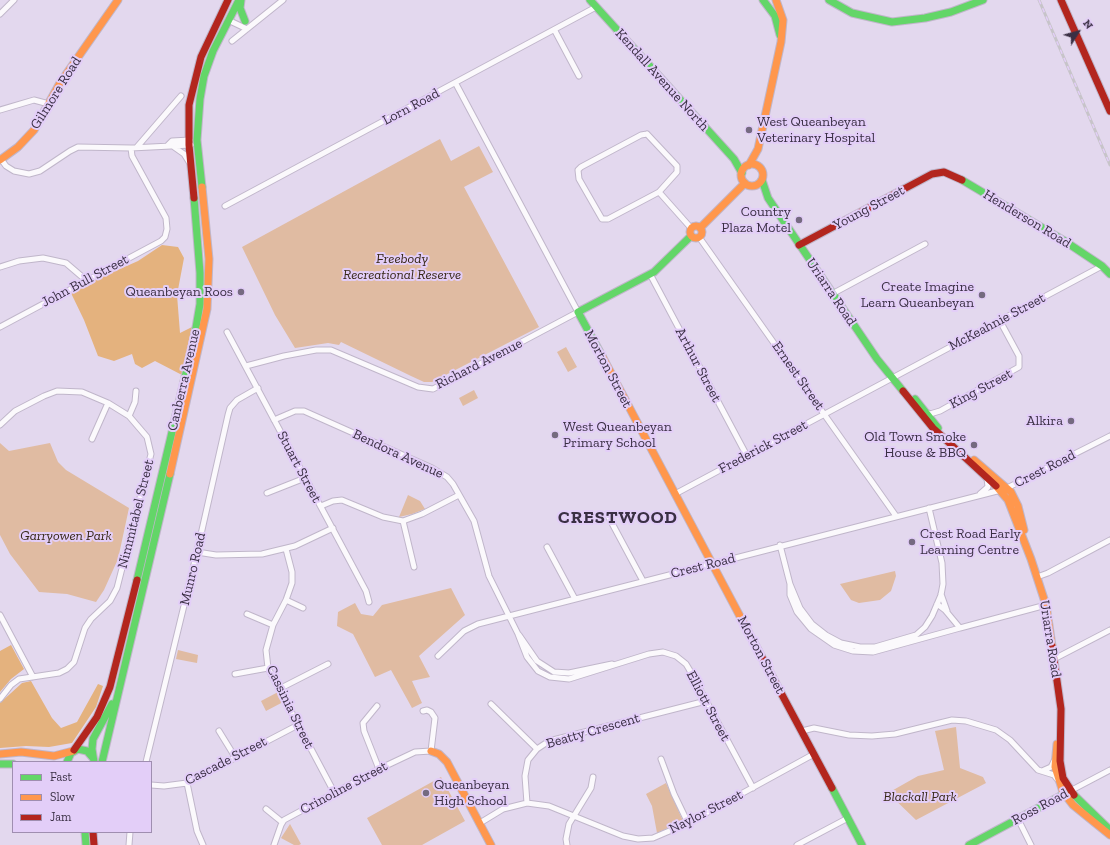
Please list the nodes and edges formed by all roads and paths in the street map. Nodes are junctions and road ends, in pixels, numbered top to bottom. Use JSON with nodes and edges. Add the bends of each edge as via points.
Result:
{"nodes":[{"id":1,"x":14,"y":0,"type":"edge"},
{"id":2,"x":118,"y":0,"type":"edge"},
{"id":3,"x":228,"y":0,"type":"edge"},
{"id":4,"x":240,"y":0,"type":"edge"},
{"id":5,"x":283,"y":0,"type":"edge"},
{"id":6,"x":590,"y":0,"type":"edge"},
{"id":7,"x":763,"y":0,"type":"edge"},
{"id":8,"x":768,"y":0,"type":"edge"},
{"id":9,"x":776,"y":0,"type":"edge"},
{"id":10,"x":829,"y":0,"type":"edge"},
{"id":11,"x":983,"y":0,"type":"edge"},
{"id":12,"x":1061,"y":0,"type":"edge"},
{"id":13,"x":967,"y":3,"type":"edge"},
{"id":14,"x":596,"y":7,"type":"junction"},
{"id":15,"x":0,"y":14,"type":"edge"},
{"id":16,"x":221,"y":14,"type":"junction"},
{"id":17,"x":229,"y":18,"type":"junction"},
{"id":18,"x":245,"y":21,"type":"junction"},
{"id":19,"x":252,"y":24,"type":"junction"},
{"id":20,"x":778,"y":27,"type":"junction"},
{"id":21,"x":247,"y":28,"type":"junction"},
{"id":22,"x":555,"y":31,"type":"junction"},
{"id":23,"x":232,"y":41,"type":"dead end"},
{"id":24,"x":781,"y":44,"type":"junction"},
{"id":25,"x":579,"y":76,"type":"dead end"},
{"id":26,"x":456,"y":84,"type":"junction"},
{"id":27,"x":181,"y":96,"type":"dead end"},
{"id":28,"x":49,"y":104,"type":"junction"},
{"id":29,"x":0,"y":110,"type":"edge"},
{"id":30,"x":1110,"y":111,"type":"edge"},
{"id":31,"x":197,"y":142,"type":"junction"},
{"id":32,"x":188,"y":143,"type":"junction"},
{"id":33,"x":171,"y":146,"type":"junction"},
{"id":34,"x":134,"y":147,"type":"junction"},
{"id":35,"x":758,"y":149,"type":"junction"},
{"id":36,"x":1,"y":159,"type":"edge"},
{"id":37,"x":734,"y":159,"type":"junction"},
{"id":38,"x":190,"y":164,"type":"junction"},
{"id":39,"x":749,"y":166,"type":"junction"},
{"id":40,"x":761,"y":169,"type":"junction"},
{"id":41,"x":940,"y":172,"type":"joint"},
{"id":42,"x":742,"y":173,"type":"junction"},
{"id":43,"x":762,"y":180,"type":"junction"},
{"id":44,"x":745,"y":183,"type":"junction"},
{"id":45,"x":754,"y":186,"type":"junction"},
{"id":46,"x":659,"y":192,"type":"junction"},
{"id":47,"x":768,"y":198,"type":"junction"},
{"id":48,"x":226,"y":206,"type":"dead end"},
{"id":49,"x":691,"y":228,"type":"junction"},
{"id":50,"x":700,"y":228,"type":"junction"},
{"id":51,"x":691,"y":236,"type":"junction"},
{"id":52,"x":699,"y":237,"type":"junction"},
{"id":53,"x":925,"y":244,"type":"dead end"},
{"id":54,"x":799,"y":245,"type":"junction"},
{"id":55,"x":1102,"y":266,"type":"junction"},
{"id":56,"x":0,"y":267,"type":"edge"},
{"id":57,"x":650,"y":274,"type":"junction"},
{"id":58,"x":1110,"y":274,"type":"edge"},
{"id":59,"x":86,"y":281,"type":"junction"},
{"id":60,"x":832,"y":294,"type":"junction"},
{"id":61,"x":578,"y":312,"type":"junction"},
{"id":62,"x":1000,"y":321,"type":"junction"},
{"id":63,"x":0,"y":327,"type":"edge"},
{"id":64,"x":227,"y":332,"type":"dead end"},
{"id":65,"x":246,"y":366,"type":"junction"},
{"id":66,"x":895,"y":380,"type":"junction"},
{"id":67,"x":258,"y":388,"type":"junction"},
{"id":68,"x":136,"y":392,"type":"dead end"},
{"id":69,"x":108,"y":404,"type":"junction"},
{"id":70,"x":940,"y":411,"type":"junction"},
{"id":71,"x":926,"y":412,"type":"junction"},
{"id":72,"x":825,"y":414,"type":"junction"},
{"id":73,"x":129,"y":416,"type":"junction"},
{"id":74,"x":274,"y":420,"type":"junction"},
{"id":75,"x":0,"y":425,"type":"edge"},
{"id":76,"x":936,"y":425,"type":"junction"},
{"id":77,"x":1109,"y":436,"type":"edge"},
{"id":78,"x":92,"y":439,"type":"dead end"},
{"id":79,"x":947,"y":440,"type":"junction"},
{"id":80,"x":1110,"y":443,"type":"edge"},
{"id":81,"x":959,"y":450,"type":"junction"},
{"id":82,"x":747,"y":456,"type":"junction"},
{"id":83,"x":986,"y":476,"type":"junction"},
{"id":84,"x":305,"y":478,"type":"junction"},
{"id":85,"x":1004,"y":489,"type":"junction"},
{"id":86,"x":267,"y":492,"type":"dead end"},
{"id":87,"x":675,"y":494,"type":"junction"},
{"id":88,"x":459,"y":495,"type":"junction"},
{"id":89,"x":978,"y":496,"type":"junction"},
{"id":90,"x":321,"y":506,"type":"junction"},
{"id":91,"x":929,"y":508,"type":"junction"},
{"id":92,"x":607,"y":514,"type":"dead end"},
{"id":93,"x":896,"y":516,"type":"junction"},
{"id":94,"x":403,"y":521,"type":"junction"},
{"id":95,"x":332,"y":528,"type":"junction"},
{"id":96,"x":1110,"y":540,"type":"edge"},
{"id":97,"x":548,"y":546,"type":"dead end"},
{"id":98,"x":780,"y":546,"type":"junction"},
{"id":99,"x":286,"y":549,"type":"junction"},
{"id":100,"x":197,"y":552,"type":"junction"},
{"id":101,"x":712,"y":564,"type":"junction"},
{"id":102,"x":414,"y":567,"type":"dead end"},
{"id":103,"x":1037,"y":577,"type":"junction"},
{"id":104,"x":643,"y":581,"type":"junction"},
{"id":105,"x":790,"y":584,"type":"junction"},
{"id":106,"x":941,"y":593,"type":"junction"},
{"id":107,"x":575,"y":599,"type":"junction"},
{"id":108,"x":286,"y":600,"type":"junction"},
{"id":109,"x":369,"y":602,"type":"dead end"},
{"id":110,"x":937,"y":604,"type":"junction"},
{"id":111,"x":1046,"y":605,"type":"junction"},
{"id":112,"x":303,"y":608,"type":"dead end"},
{"id":113,"x":246,"y":614,"type":"dead end"},
{"id":114,"x":0,"y":615,"type":"edge"},
{"id":115,"x":510,"y":615,"type":"junction"},
{"id":116,"x":949,"y":615,"type":"junction"},
{"id":117,"x":273,"y":625,"type":"junction"},
{"id":118,"x":960,"y":628,"type":"junction"},
{"id":119,"x":1110,"y":630,"type":"edge"},
{"id":120,"x":916,"y":635,"type":"junction"},
{"id":121,"x":928,"y":636,"type":"junction"},
{"id":122,"x":438,"y":656,"type":"dead end"},
{"id":123,"x":1054,"y":659,"type":"junction"},
{"id":124,"x":328,"y":664,"type":"dead end"},
{"id":125,"x":268,"y":668,"type":"junction"},
{"id":126,"x":234,"y":674,"type":"dead end"},
{"id":127,"x":33,"y":677,"type":"junction"},
{"id":128,"x":119,"y":688,"type":"junction"},
{"id":129,"x":278,"y":689,"type":"junction"},
{"id":130,"x":0,"y":699,"type":"edge"},
{"id":131,"x":706,"y":701,"type":"junction"},
{"id":132,"x":491,"y":704,"type":"dead end"},
{"id":133,"x":377,"y":706,"type":"dead end"},
{"id":134,"x":423,"y":711,"type":"dead end"},
{"id":135,"x":1062,"y":720,"type":"junction"},
{"id":136,"x":298,"y":725,"type":"junction"},
{"id":137,"x":219,"y":731,"type":"dead end"},
{"id":138,"x":802,"y":731,"type":"junction"},
{"id":139,"x":537,"y":749,"type":"junction"},
{"id":140,"x":73,"y":750,"type":"junction"},
{"id":141,"x":431,"y":751,"type":"junction"},
{"id":142,"x":0,"y":754,"type":"edge"},
{"id":143,"x":814,"y":754,"type":"junction"},
{"id":144,"x":235,"y":757,"type":"junction"},
{"id":145,"x":661,"y":759,"type":"dead end"},
{"id":146,"x":93,"y":760,"type":"edge"},
{"id":147,"x":68,"y":761,"type":"edge"},
{"id":148,"x":102,"y":761,"type":"edge"},
{"id":149,"x":146,"y":761,"type":"edge"},
{"id":150,"x":1054,"y":761,"type":"junction"},
{"id":151,"x":0,"y":764,"type":"edge"},
{"id":152,"x":12,"y":764,"type":"edge"},
{"id":153,"x":379,"y":769,"type":"junction"},
{"id":154,"x":1110,"y":770,"type":"edge"},
{"id":155,"x":1041,"y":771,"type":"junction"},
{"id":156,"x":593,"y":777,"type":"dead end"},
{"id":157,"x":1058,"y":779,"type":"junction"},
{"id":158,"x":187,"y":783,"type":"junction"},
{"id":159,"x":152,"y":785,"type":"edge"},
{"id":160,"x":753,"y":788,"type":"junction"},
{"id":161,"x":1067,"y":793,"type":"junction"},
{"id":162,"x":335,"y":794,"type":"junction"},
{"id":163,"x":527,"y":803,"type":"junction"},
{"id":164,"x":266,"y":809,"type":"dead end"},
{"id":165,"x":575,"y":816,"type":"junction"},
{"id":166,"x":848,"y":818,"type":"junction"},
{"id":167,"x":1018,"y":819,"type":"junction"},
{"id":168,"x":282,"y":822,"type":"junction"},
{"id":169,"x":688,"y":822,"type":"junction"},
{"id":170,"x":480,"y":823,"type":"junction"},
{"id":171,"x":1110,"y":830,"type":"edge"},
{"id":172,"x":85,"y":833,"type":"edge"},
{"id":173,"x":93,"y":833,"type":"edge"},
{"id":174,"x":96,"y":833,"type":"edge"},
{"id":175,"x":130,"y":833,"type":"edge"},
{"id":176,"x":1110,"y":835,"type":"edge"},
{"id":177,"x":86,"y":845,"type":"edge"},
{"id":178,"x":95,"y":845,"type":"edge"},
{"id":179,"x":129,"y":845,"type":"edge"},
{"id":180,"x":203,"y":845,"type":"edge"},
{"id":181,"x":274,"y":845,"type":"edge"},
{"id":182,"x":492,"y":845,"type":"edge"},
{"id":183,"x":567,"y":845,"type":"edge"},
{"id":184,"x":797,"y":845,"type":"edge"},
{"id":185,"x":862,"y":845,"type":"edge"},
{"id":186,"x":969,"y":845,"type":"edge"},
{"id":187,"x":1031,"y":845,"type":"edge"}],
"edges":[{"from":1,"to":15,"type":"street"},
{"from":2,"to":28,"type":"main road","name":"Gilmore Road","via":[[60,83]]},
{"from":3,"to":16,"type":"main road","name":"Canberra Avenue"},
{"from":4,"to":17,"type":"main road","name":"Canberra Avenue"},
{"from":4,"to":18,"type":"main road","via":[[240,12]]},
{"from":5,"to":19,"type":"street"},
{"from":6,"to":14,"type":"main road","name":"Kendall Avenue North"},
{"from":7,"to":20,"type":"main road","via":[[773,13]]},
{"from":8,"to":20,"type":"main road","via":[[774,9]]},
{"from":9,"to":24,"type":"main road","via":[[783,20]]},
{"from":10,"to":13,"type":"main road","via":[[852,13],[892,22],[925,18]]},
{"from":11,"to":13,"type":"main road"},
{"from":12,"to":30,"type":"main road"},
{"from":14,"to":22,"type":"street","name":"Lorn Road"},
{"from":14,"to":37,"type":"main road","name":"Kendall Avenue North"},
{"from":16,"to":17,"type":"street"},
{"from":16,"to":32,"type":"main road","name":"Canberra Avenue","via":[[200,57],[191,92]]},
{"from":17,"to":18,"type":"street"},
{"from":17,"to":21,"type":"street"},
{"from":17,"to":31,"type":"main road","name":"Canberra Avenue","via":[[204,76]]},
{"from":18,"to":19,"type":"street"},
{"from":19,"to":21,"type":"street"},
{"from":20,"to":24,"type":"main road"},
{"from":21,"to":23,"type":"street"},
{"from":22,"to":25,"type":"street"},
{"from":22,"to":26,"type":"street","name":"Lorn Road"},
{"from":24,"to":35,"type":"main road"},
{"from":26,"to":48,"type":"street","name":"Lorn Road"},
{"from":26,"to":61,"type":"street","name":"Morton Street"},
{"from":27,"to":34,"type":"street"},
{"from":28,"to":29,"type":"street","via":[[34,100]]},
{"from":28,"to":36,"type":"main road","name":"Gilmore Road","via":[[26,140]]},
{"from":31,"to":32,"type":"street"},
{"from":31,"to":128,"type":"main road","name":"Canberra Avenue","via":[[209,259],[207,309]]},
{"from":32,"to":33,"type":"street","via":[[172,141]]},
{"from":32,"to":38,"type":"main road","name":"Canberra Avenue"},
{"from":33,"to":34,"type":"street"},
{"from":33,"to":38,"type":"street","via":[[184,154]]},
{"from":34,"to":36,"type":"street","via":[[75,148],[43,170],[29,174],[14,171]]},
{"from":34,"to":59,"type":"street","name":"John Bull Street","via":[[133,158],[166,218],[167,232],[161,241]]},
{"from":35,"to":39,"type":"main road"},
{"from":35,"to":40,"type":"main road"},
{"from":37,"to":39,"type":"main road","name":"Kendall Avenue North"},
{"from":37,"to":42,"type":"main road","name":"Kendall Avenue North"},
{"from":38,"to":140,"type":"main road","name":"Canberra Avenue","via":[[200,273],[200,304],[194,339],[110,687],[97,717]]},
{"from":39,"to":40,"type":"main road","via":[[755,165]]},
{"from":39,"to":42,"type":"main road"},
{"from":40,"to":43,"type":"main road"},
{"from":41,"to":54,"type":"main road","name":"Young Street"},
{"from":41,"to":55,"type":"main road","name":"Henderson Road","via":[[955,176],[1075,247]]},
{"from":42,"to":44,"type":"main road"},
{"from":43,"to":45,"type":"main road"},
{"from":43,"to":47,"type":"main road","name":"Uriarra Road"},
{"from":44,"to":45,"type":"main road"},
{"from":44,"to":50,"type":"main road"},
{"from":45,"to":47,"type":"main road","name":"Uriarra Road"},
{"from":46,"to":46,"type":"street","via":[[604,220],[598,214],[577,172],[580,167],[647,134],[678,169]]},
{"from":46,"to":49,"type":"street"},
{"from":47,"to":54,"type":"main road","name":"Uriarra Road"},
{"from":49,"to":50,"type":"main road"},
{"from":49,"to":51,"type":"main road"},
{"from":50,"to":52,"type":"main road","via":[[702,231]]},
{"from":51,"to":52,"type":"main road"},
{"from":51,"to":57,"type":"main road","name":"Richard Avenue"},
{"from":52,"to":72,"type":"street","name":"Ernest Street"},
{"from":53,"to":60,"type":"street"},
{"from":54,"to":60,"type":"main road","name":"Uriarra Road"},
{"from":55,"to":58,"type":"main road","name":"Henderson Road"},
{"from":55,"to":62,"type":"street","name":"McKeahnie Street"},
{"from":56,"to":59,"type":"street","via":[[43,258],[66,263]]},
{"from":57,"to":61,"type":"main road","name":"Richard Avenue"},
{"from":57,"to":82,"type":"street","name":"Arthur Street"},
{"from":59,"to":63,"type":"street","name":"John Bull Street"},
{"from":60,"to":66,"type":"main road","name":"Uriarra Road","via":[[874,356]]},
{"from":61,"to":65,"type":"street","name":"Richard Avenue","via":[[433,389],[418,387],[332,350],[316,350]]},
{"from":61,"to":87,"type":"main road","name":"Morton Street"},
{"from":62,"to":66,"type":"street","name":"McKeahnie Street"},
{"from":62,"to":70,"type":"street","name":"King Street","via":[[1021,364],[1016,370]]},
{"from":64,"to":65,"type":"street","name":"Stuart Street"},
{"from":65,"to":67,"type":"street","name":"Stuart Street"},
{"from":66,"to":71,"type":"main road","name":"Uriarra Road"},
{"from":66,"to":72,"type":"street","name":"Frederick Street"},
{"from":66,"to":79,"type":"main road","name":"Uriarra Road","via":[[930,424]]},
{"from":67,"to":74,"type":"street","name":"Stuart Street"},
{"from":67,"to":100,"type":"street","name":"Munro Road","via":[[237,400],[230,408]]},
{"from":68,"to":73,"type":"street"},
{"from":69,"to":73,"type":"street","name":"Nimmitabel Street"},
{"from":69,"to":75,"type":"street","name":"Nimmitabel Street","via":[[82,392],[57,391],[29,402]]},
{"from":69,"to":78,"type":"street"},
{"from":70,"to":71,"type":"street","name":"King Street","via":[[930,414]]},
{"from":70,"to":76,"type":"street","name":"King Street","via":[[935,418]]},
{"from":71,"to":76,"type":"main road","name":"Uriarra Road"},
{"from":72,"to":82,"type":"street","name":"Frederick Street"},
{"from":72,"to":93,"type":"street","name":"Ernest Street"},
{"from":73,"to":127,"type":"street","name":"Nimmitabel Street","via":[[147,437],[151,454],[117,588],[110,601],[84,628],[77,656],[71,666],[59,673]]},
{"from":74,"to":84,"type":"street","name":"Stuart Street"},
{"from":74,"to":88,"type":"street","name":"Bendora Avenue","via":[[295,411],[304,411],[440,472],[451,481]]},
{"from":76,"to":79,"type":"main road","name":"Uriarra Road"},
{"from":77,"to":80,"type":"street"},
{"from":77,"to":85,"type":"street","name":"Crest Road"},
{"from":79,"to":81,"type":"main road","name":"Uriarra Road"},
{"from":81,"to":83,"type":"main road","name":"Uriarra Road"},
{"from":81,"to":85,"type":"main road","name":"Uriarra Road","via":[[980,464]]},
{"from":82,"to":87,"type":"street","name":"Frederick Street"},
{"from":83,"to":85,"type":"main road","name":"Uriarra Road"},
{"from":83,"to":89,"type":"street","via":[[988,487]]},
{"from":84,"to":86,"type":"street"},
{"from":84,"to":90,"type":"street","name":"Stuart Street"},
{"from":85,"to":89,"type":"street","name":"Crest Road"},
{"from":85,"to":103,"type":"main road","name":"Uriarra Road"},
{"from":87,"to":101,"type":"main road","name":"Morton Street"},
{"from":88,"to":94,"type":"street"},
{"from":88,"to":115,"type":"street","name":"Bendora Avenue","via":[[474,522],[489,576]]},
{"from":89,"to":91,"type":"street","name":"Crest Road"},
{"from":90,"to":94,"type":"street","via":[[342,500],[383,517]]},
{"from":90,"to":95,"type":"street","name":"Stuart Street"},
{"from":91,"to":93,"type":"street","name":"Crest Road"},
{"from":91,"to":106,"type":"street","via":[[942,563]]},
{"from":92,"to":104,"type":"street"},
{"from":93,"to":98,"type":"street","name":"Crest Road"},
{"from":94,"to":102,"type":"street"},
{"from":95,"to":99,"type":"street","via":[[304,543]]},
{"from":95,"to":109,"type":"street","name":"Stuart Street","via":[[366,591]]},
{"from":96,"to":103,"type":"street"},
{"from":97,"to":107,"type":"street"},
{"from":98,"to":101,"type":"street","name":"Crest Road"},
{"from":98,"to":105,"type":"street"},
{"from":99,"to":100,"type":"street","via":[[248,554],[216,555]]},
{"from":99,"to":108,"type":"street","name":"Cassinia Street","via":[[292,577]]},
{"from":100,"to":149,"type":"street","name":"Munro Road"},
{"from":101,"to":104,"type":"street","name":"Crest Road"},
{"from":101,"to":138,"type":"main road","name":"Morton Street"},
{"from":103,"to":111,"type":"main road","name":"Uriarra Road"},
{"from":104,"to":107,"type":"street","name":"Crest Road"},
{"from":105,"to":120,"type":"street","via":[[800,608],[812,624],[841,643],[875,647]]},
{"from":105,"to":121,"type":"street","via":[[792,602],[802,620],[820,637],[834,645],[853,651],[869,652]]},
{"from":106,"to":110,"type":"street"},
{"from":106,"to":116,"type":"street"},
{"from":107,"to":115,"type":"street","name":"Crest Road"},
{"from":108,"to":112,"type":"street"},
{"from":108,"to":117,"type":"street","name":"Cassinia Street"},
{"from":110,"to":116,"type":"street"},
{"from":110,"to":120,"type":"street","via":[[927,625]]},
{"from":111,"to":118,"type":"street"},
{"from":111,"to":123,"type":"main road","name":"Uriarra Road"},
{"from":113,"to":117,"type":"street"},
{"from":114,"to":127,"type":"street"},
{"from":115,"to":122,"type":"street","name":"Crest Road","via":[[473,626]]},
{"from":115,"to":131,"type":"street","name":"Elliott Street","via":[[530,662],[538,671],[550,677],[577,678],[649,654],[670,653],[686,664]]},
{"from":116,"to":118,"type":"street"},
{"from":117,"to":125,"type":"street","name":"Cassinia Street","via":[[266,650]]},
{"from":118,"to":121,"type":"street"},
{"from":119,"to":123,"type":"street"},
{"from":120,"to":121,"type":"street"},
{"from":123,"to":135,"type":"main road","name":"Uriarra Road"},
{"from":124,"to":129,"type":"street"},
{"from":125,"to":126,"type":"street"},
{"from":125,"to":129,"type":"street","name":"Cassinia Street"},
{"from":127,"to":130,"type":"street","name":"Nimmitabel Street","via":[[17,680]]},
{"from":128,"to":146,"type":"main road","name":"Canberra Avenue","via":[[95,735],[92,746]]},
{"from":128,"to":148,"type":"main road","name":"Canberra Avenue"},
{"from":129,"to":136,"type":"street","name":"Cassinia Street"},
{"from":131,"to":139,"type":"street","name":"Beatty Crescent","via":[[549,741]]},
{"from":131,"to":160,"type":"street","name":"Elliott Street"},
{"from":132,"to":139,"type":"street"},
{"from":133,"to":153,"type":"street","via":[[363,723]]},
{"from":134,"to":141,"type":"street","via":[[431,712],[435,718]]},
{"from":135,"to":150,"type":"main road","name":"Uriarra Road"},
{"from":135,"to":161,"type":"main road","name":"Uriarra Road","via":[[1060,764]]},
{"from":136,"to":144,"type":"street","name":"Cascade Street"},
{"from":136,"to":162,"type":"street","name":"Cassinia Street"},
{"from":137,"to":144,"type":"street"},
{"from":138,"to":143,"type":"main road","name":"Morton Street"},
{"from":138,"to":155,"type":"street","via":[[814,728],[849,735],[872,736],[895,734],[953,720],[966,720],[1001,733]]},
{"from":139,"to":163,"type":"street","name":"Beatty Crescent","via":[[527,765]]},
{"from":140,"to":142,"type":"main road","via":[[54,756],[21,752]]},
{"from":140,"to":146,"type":"main road","via":[[85,750]]},
{"from":140,"to":147,"type":"main road","name":"Canberra Avenue"},
{"from":141,"to":153,"type":"street","name":"Crinoline Street","via":[[415,752]]},
{"from":141,"to":170,"type":"main road","via":[[439,754],[447,762]]},
{"from":143,"to":160,"type":"street","name":"Naylor Street"},
{"from":143,"to":166,"type":"main road","name":"Morton Street"},
{"from":144,"to":158,"type":"street","name":"Cascade Street"},
{"from":145,"to":169,"type":"street"},
{"from":150,"to":155,"type":"street","via":[[1051,767]]},
{"from":150,"to":157,"type":"main road","name":"Uriarra Road"},
{"from":151,"to":152,"type":"main road"},
{"from":153,"to":162,"type":"street","name":"Crinoline Street"},
{"from":154,"to":161,"type":"street","name":"Ross Road"},
{"from":155,"to":157,"type":"street"},
{"from":156,"to":165,"type":"street","via":[[591,788]]},
{"from":157,"to":161,"type":"main road","name":"Uriarra Road"},
{"from":158,"to":159,"type":"street","name":"Cascade Street"},
{"from":158,"to":180,"type":"street","via":[[197,831]]},
{"from":160,"to":169,"type":"street","name":"Naylor Street"},
{"from":161,"to":167,"type":"main road","name":"Ross Road"},
{"from":161,"to":171,"type":"main road","name":"Uriarra Road"},
{"from":161,"to":176,"type":"main road","name":"Uriarra Road","via":[[1073,805]]},
{"from":162,"to":168,"type":"street","name":"Crinoline Street"},
{"from":163,"to":165,"type":"street","name":"Naylor Street","via":[[549,806]]},
{"from":163,"to":170,"type":"street","name":"Naylor Street","via":[[503,809]]},
{"from":164,"to":168,"type":"street"},
{"from":165,"to":169,"type":"street","name":"Naylor Street","via":[[623,836],[638,839],[653,838]]},
{"from":165,"to":183,"type":"street","via":[[569,824]]},
{"from":166,"to":184,"type":"street"},
{"from":166,"to":185,"type":"main road","name":"Morton Street"},
{"from":167,"to":186,"type":"main road","name":"Ross Road"},
{"from":167,"to":187,"type":"street"},
{"from":168,"to":181,"type":"street"},
{"from":170,"to":182,"type":"main road"},
{"from":172,"to":177,"type":"main road"},
{"from":173,"to":178,"type":"main road"},
{"from":174,"to":178,"type":"main road"},
{"from":175,"to":179,"type":"street"}]}
